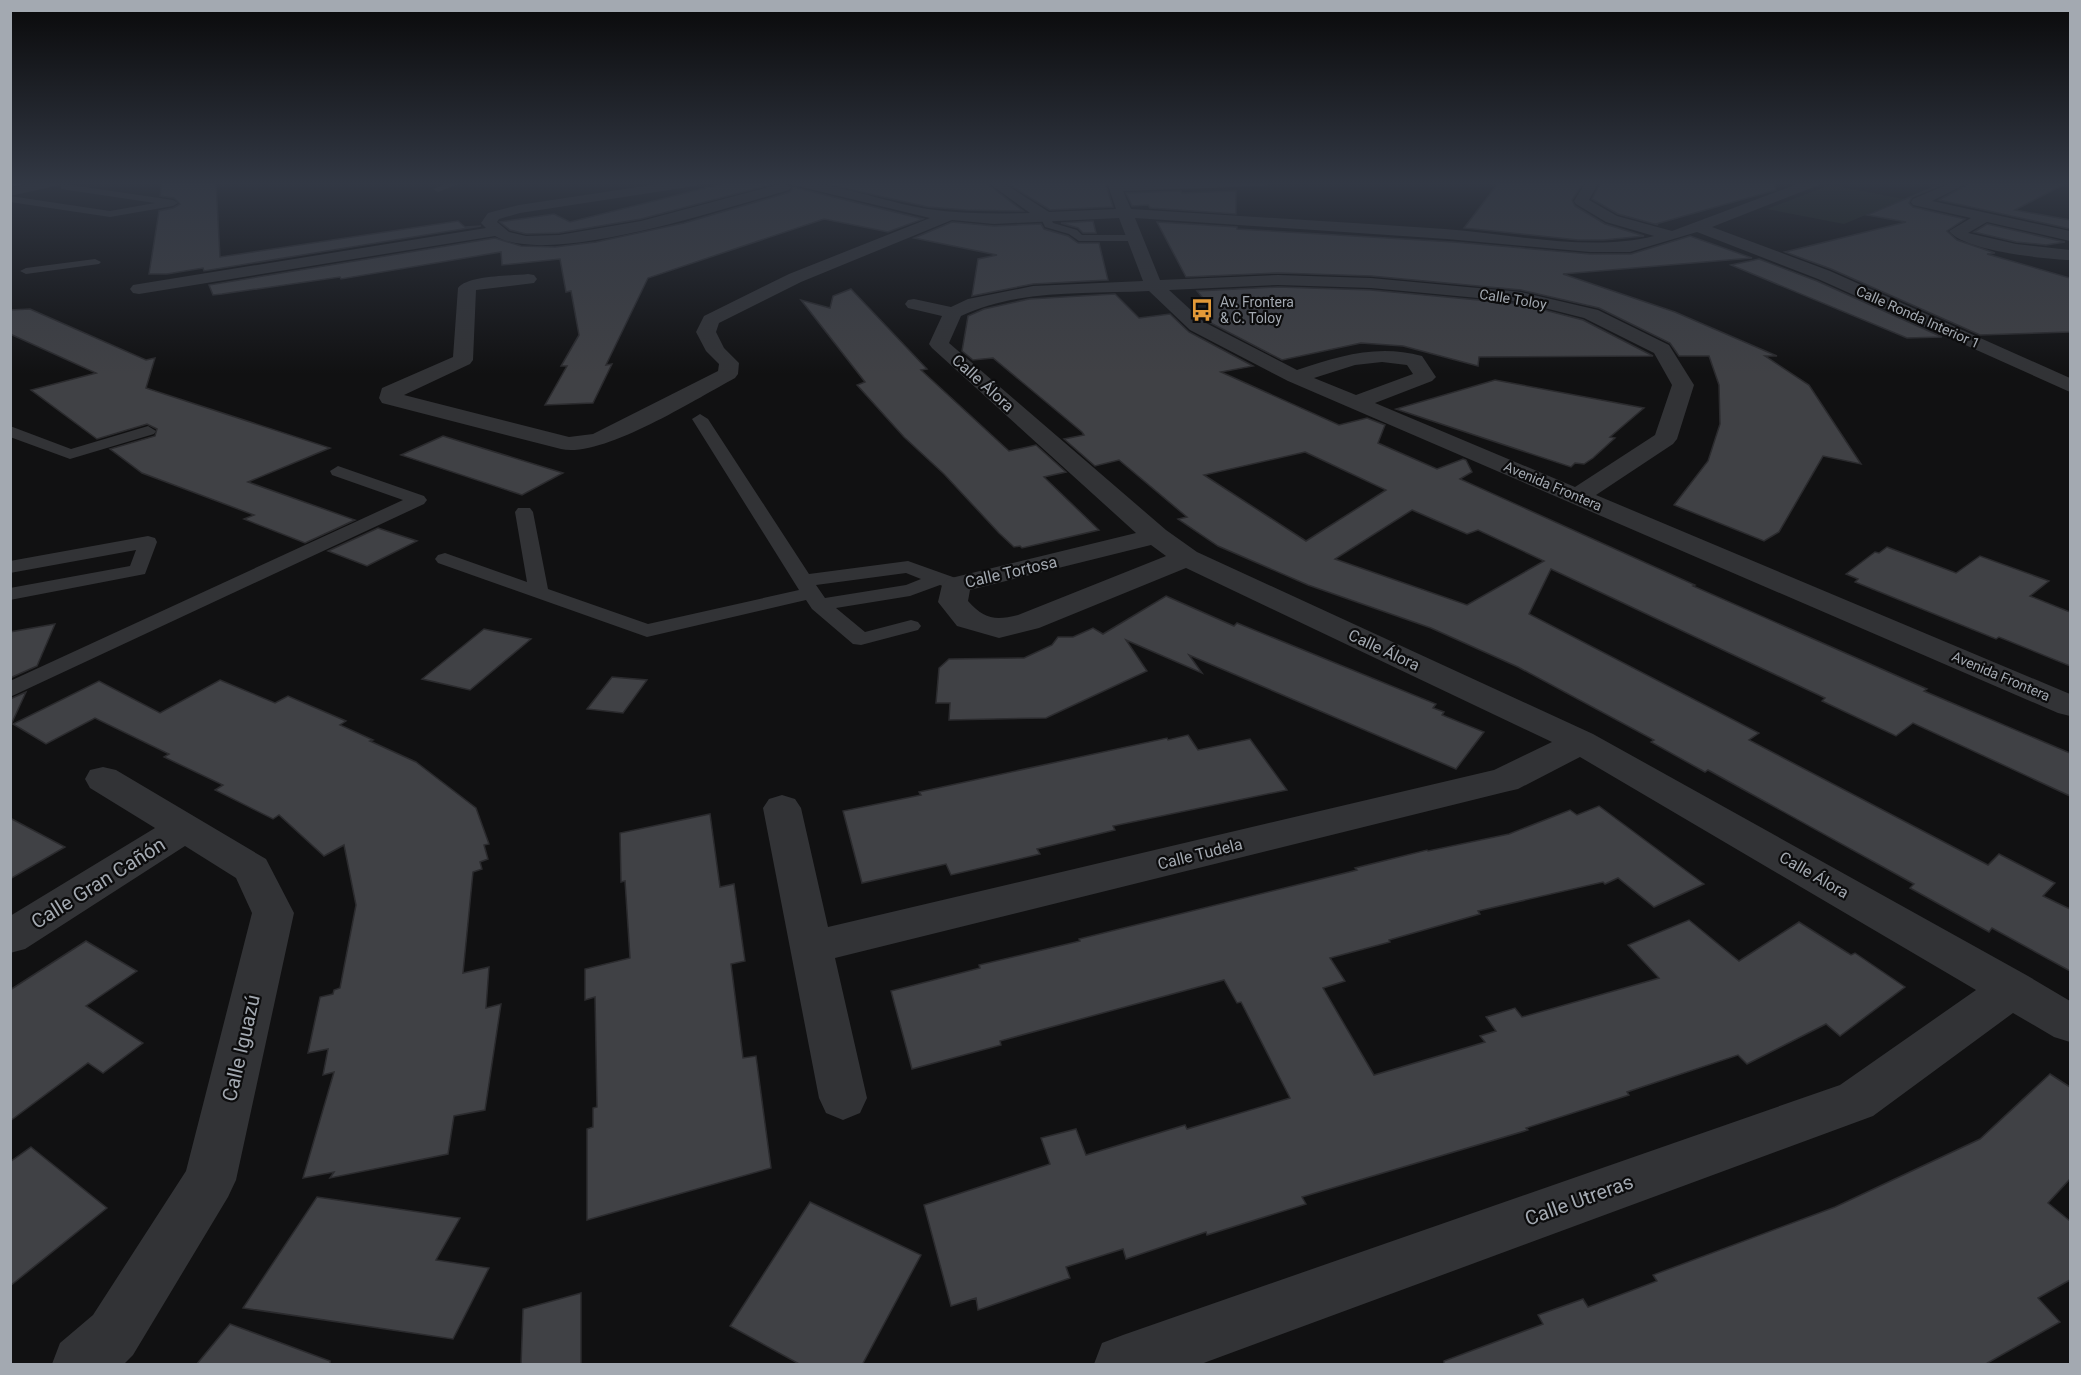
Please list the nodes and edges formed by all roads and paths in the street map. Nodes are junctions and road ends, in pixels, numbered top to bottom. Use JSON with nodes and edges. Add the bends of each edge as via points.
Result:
{"nodes":[{"id":1,"x":405,"y":246,"type":"edge"},
{"id":2,"x":874,"y":246,"type":"edge"},
{"id":3,"x":1124,"y":246,"type":"edge"},
{"id":4,"x":1571,"y":246,"type":"edge"},
{"id":5,"x":1633,"y":246,"type":"edge"},
{"id":6,"x":1752,"y":246,"type":"edge"},
{"id":7,"x":1998,"y":246,"type":"edge"},
{"id":8,"x":1134,"y":248,"type":"joint"},
{"id":9,"x":2070,"y":255,"type":"edge"},
{"id":10,"x":95,"y":262,"type":"dead end"},
{"id":11,"x":26,"y":271,"type":"dead end"},
{"id":12,"x":528,"y":279,"type":"dead end"},
{"id":13,"x":1153,"y":285,"type":"junction"},
{"id":14,"x":139,"y":289,"type":"dead end"},
{"id":15,"x":914,"y":304,"type":"dead end"},
{"id":16,"x":953,"y":313,"type":"junction"},
{"id":17,"x":1295,"y":377,"type":"junction"},
{"id":18,"x":2070,"y":386,"type":"edge"},
{"id":19,"x":1355,"y":403,"type":"junction"},
{"id":20,"x":700,"y":419,"type":"dead end"},
{"id":21,"x":10,"y":431,"type":"edge"},
{"id":22,"x":148,"y":431,"type":"dead end"},
{"id":23,"x":338,"y":471,"type":"dead end"},
{"id":24,"x":1578,"y":496,"type":"junction"},
{"id":25,"x":524,"y":512,"type":"dead end"},
{"id":26,"x":1156,"y":536,"type":"junction"},
{"id":27,"x":1187,"y":558,"type":"junction"},
{"id":28,"x":445,"y":559,"type":"dead end"},
{"id":29,"x":10,"y":567,"type":"edge"},
{"id":30,"x":947,"y":582,"type":"junction"},
{"id":31,"x":538,"y":593,"type":"junction"},
{"id":32,"x":811,"y":593,"type":"junction"},
{"id":33,"x":10,"y":594,"type":"edge"},
{"id":34,"x":911,"y":626,"type":"dead end"},
{"id":35,"x":10,"y":690,"type":"edge"},
{"id":36,"x":2070,"y":706,"type":"edge"},
{"id":37,"x":1581,"y":742,"type":"junction"},
{"id":38,"x":103,"y":779,"type":"dead end"},
{"id":39,"x":782,"y":808,"type":"dead end"},
{"id":40,"x":185,"y":828,"type":"junction"},
{"id":41,"x":10,"y":937,"type":"edge"},
{"id":42,"x":813,"y":947,"type":"junction"},
{"id":43,"x":2012,"y":989,"type":"junction"},
{"id":44,"x":2070,"y":1023,"type":"edge"},
{"id":45,"x":843,"y":1098,"type":"dead end"},
{"id":46,"x":81,"y":1365,"type":"edge"},
{"id":47,"x":1123,"y":1365,"type":"edge"}],
"edges":[{"from":1,"to":14,"type":"street"},
{"from":2,"to":12,"type":"street","via":[[795,278],[711,320],[706,332],[716,351],[729,363],[728,374],[602,439],[569,444],[390,398],[390,393],[463,360],[466,288]]},
{"from":3,"to":8,"type":"lane"},
{"from":4,"to":5,"type":"street"},
{"from":6,"to":18,"type":"street","name":"Calle Ronda Interior 1"},
{"from":7,"to":9,"type":"street"},
{"from":8,"to":13,"type":"street","name":"Avenida Frontera"},
{"from":10,"to":11,"type":"lane"},
{"from":13,"to":16,"type":"street","via":[[1033,291],[974,303]]},
{"from":13,"to":17,"type":"street","name":"Avenida Frontera","via":[[1197,326]]},
{"from":13,"to":24,"type":"street","name":"Calle Toloy","via":[[1289,280],[1371,283],[1521,297],[1591,314],[1662,349],[1683,384],[1665,439]]},
{"from":15,"to":16,"type":"street"},
{"from":16,"to":26,"type":"street","name":"Calle Álora","via":[[939,344]]},
{"from":17,"to":19,"type":"street","name":"Avenida Frontera"},
{"from":17,"to":19,"type":"street","via":[[1365,355],[1392,355],[1415,360],[1425,377]]},
{"from":19,"to":24,"type":"street","name":"Avenida Frontera"},
{"from":20,"to":32,"type":"lane"},
{"from":21,"to":22,"type":"lane","via":[[70,454]]},
{"from":23,"to":35,"type":"lane","via":[[418,500]]},
{"from":24,"to":36,"type":"street","name":"Avenida Frontera"},
{"from":25,"to":31,"type":"lane"},
{"from":26,"to":27,"type":"street","name":"Calle Álora"},
{"from":26,"to":30,"type":"street","name":"Calle Tortosa"},
{"from":27,"to":30,"type":"street","name":"Calle Tortosa","via":[[1028,622],[999,629],[968,620],[953,602]]},
{"from":27,"to":37,"type":"street","name":"Calle Álora"},
{"from":28,"to":31,"type":"lane"},
{"from":29,"to":33,"type":"lane","via":[[148,543],[138,570]]},
{"from":30,"to":32,"type":"lane","via":[[910,590]]},
{"from":30,"to":32,"type":"lane","via":[[908,567]]},
{"from":31,"to":32,"type":"lane","via":[[647,631]]},
{"from":32,"to":34,"type":"lane","via":[[861,639]]},
{"from":37,"to":42,"type":"street","name":"Calle Tudela","via":[[1505,780]]},
{"from":37,"to":43,"type":"street","name":"Calle Álora"},
{"from":38,"to":40,"type":"street","name":"Calle Iguazú"},
{"from":39,"to":42,"type":"street"},
{"from":40,"to":41,"type":"street","name":"Calle Gran Cañón"},
{"from":40,"to":46,"type":"street","name":"Calle Iguazú","via":[[252,869],[273,912],[210,1180],[113,1335]]},
{"from":42,"to":45,"type":"street"},
{"from":43,"to":44,"type":"street","name":"Calle Álora"},
{"from":43,"to":47,"type":"street","name":"Calle Utreras","via":[[1856,1101]]}]}
